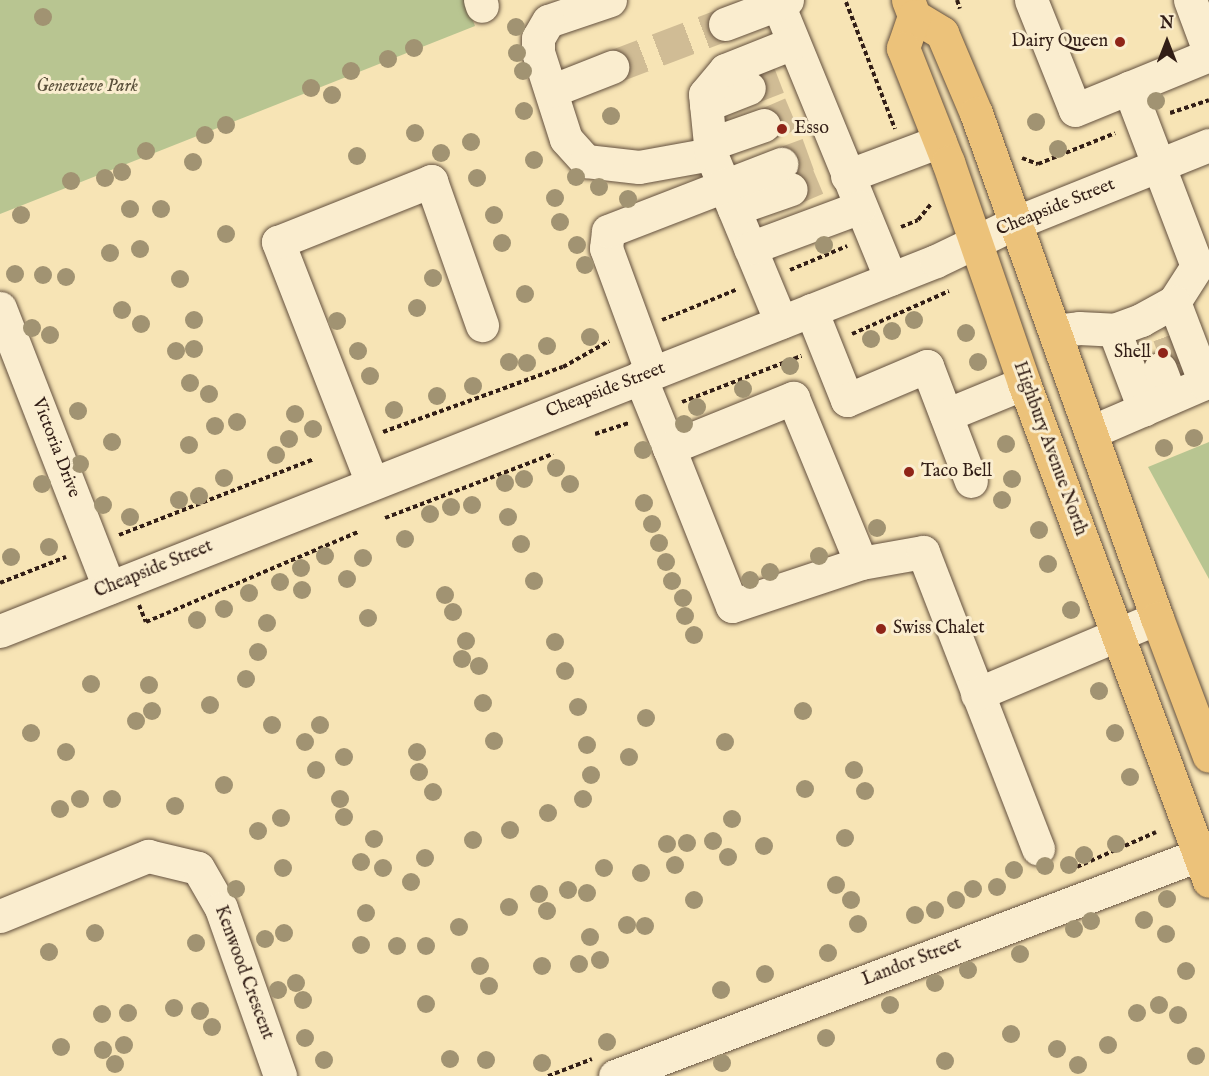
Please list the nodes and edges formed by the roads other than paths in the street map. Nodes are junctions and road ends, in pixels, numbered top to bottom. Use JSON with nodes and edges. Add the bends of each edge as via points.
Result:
{"nodes":[{"id":1,"x":610,"y":0,"type":"edge"},
{"id":2,"x":1031,"y":0,"type":"edge"},
{"id":3,"x":1190,"y":0,"type":"edge"},
{"id":4,"x":782,"y":2,"type":"edge"},
{"id":5,"x":911,"y":8,"type":"edge"},
{"id":6,"x":725,"y":24,"type":"tunnel mouth"},
{"id":7,"x":1209,"y":53,"type":"edge"},
{"id":8,"x":612,"y":67,"type":"tunnel mouth"},
{"id":9,"x":781,"y":69,"type":"junction"},
{"id":10,"x":1129,"y":88,"type":"junction"},
{"id":11,"x":551,"y":91,"type":"junction"},
{"id":12,"x":706,"y":105,"type":"junction"},
{"id":13,"x":791,"y":114,"type":"junction"},
{"id":14,"x":940,"y":141,"type":"junction"},
{"id":15,"x":1209,"y":145,"type":"edge"},
{"id":16,"x":711,"y":149,"type":"junction"},
{"id":17,"x":1160,"y":165,"type":"junction"},
{"id":18,"x":817,"y":168,"type":"junction"},
{"id":19,"x":729,"y":197,"type":"junction"},
{"id":20,"x":860,"y":207,"type":"junction"},
{"id":21,"x":1015,"y":223,"type":"junction"},
{"id":22,"x":975,"y":242,"type":"junction"},
{"id":23,"x":750,"y":248,"type":"junction"},
{"id":24,"x":891,"y":279,"type":"junction"},
{"id":25,"x":0,"y":308,"type":"edge"},
{"id":26,"x":811,"y":310,"type":"junction"},
{"id":27,"x":781,"y":322,"type":"junction"},
{"id":28,"x":482,"y":325,"type":"dead end"},
{"id":29,"x":1055,"y":331,"type":"junction"},
{"id":30,"x":7,"y":347,"type":"edge"},
{"id":31,"x":1159,"y":352,"type":"junction"},
{"id":32,"x":646,"y":375,"type":"junction"},
{"id":33,"x":1024,"y":383,"type":"junction"},
{"id":34,"x":946,"y":415,"type":"junction"},
{"id":35,"x":1091,"y":432,"type":"junction"},
{"id":36,"x":669,"y":448,"type":"junction"},
{"id":37,"x":971,"y":481,"type":"dead end"},
{"id":38,"x":372,"y":483,"type":"junction"},
{"id":39,"x":861,"y":563,"type":"junction"},
{"id":40,"x":122,"y":592,"type":"junction"},
{"id":41,"x":1157,"y":618,"type":"junction"},
{"id":42,"x":0,"y":631,"type":"edge"},
{"id":43,"x":1118,"y":634,"type":"junction"},
{"id":44,"x":977,"y":694,"type":"junction"},
{"id":45,"x":1209,"y":756,"type":"edge"},
{"id":46,"x":1038,"y":848,"type":"dead end"},
{"id":47,"x":1206,"y":862,"type":"edge"},
{"id":48,"x":0,"y":916,"type":"edge"},
{"id":49,"x":280,"y":1076,"type":"edge"},
{"id":50,"x":615,"y":1076,"type":"edge"}],
"edges":[{"from":1,"to":11,"type":"street","via":[[548,21],[538,38],[538,52]]},
{"from":2,"to":10,"type":"street","via":[[1075,110]]},
{"from":3,"to":7,"type":"street"},
{"from":4,"to":6,"type":"street"},
{"from":4,"to":9,"type":"street"},
{"from":5,"to":14,"type":"main road","name":"Highbury Avenue North","via":[[903,48]]},
{"from":5,"to":21,"type":"main road","name":"Highbury Avenue North","via":[[942,33],[976,113]]},
{"from":7,"to":10,"type":"street"},
{"from":8,"to":11,"type":"street"},
{"from":9,"to":12,"type":"street"},
{"from":9,"to":12,"type":"street","via":[[725,70],[705,94]]},
{"from":9,"to":13,"type":"street"},
{"from":10,"to":17,"type":"street"},
{"from":11,"to":16,"type":"street","via":[[566,139],[586,161],[639,167]]},
{"from":12,"to":16,"type":"street"},
{"from":13,"to":16,"type":"street"},
{"from":13,"to":18,"type":"street"},
{"from":14,"to":18,"type":"street"},
{"from":14,"to":22,"type":"main road","name":"Highbury Avenue North"},
{"from":15,"to":17,"type":"street","name":"Cheapside Street"},
{"from":16,"to":19,"type":"street"},
{"from":17,"to":21,"type":"street","name":"Cheapside Street"},
{"from":17,"to":31,"type":"street","via":[[1197,266]]},
{"from":18,"to":19,"type":"street"},
{"from":18,"to":20,"type":"street"},
{"from":19,"to":23,"type":"street"},
{"from":19,"to":32,"type":"street","via":[[608,231],[606,248]]},
{"from":20,"to":23,"type":"street"},
{"from":20,"to":24,"type":"street"},
{"from":21,"to":22,"type":"street","name":"Cheapside Street"},
{"from":21,"to":29,"type":"main road","name":"Highbury Avenue North"},
{"from":22,"to":24,"type":"street","name":"Cheapside Street"},
{"from":22,"to":33,"type":"main road","name":"Highbury Avenue North"},
{"from":23,"to":27,"type":"street"},
{"from":24,"to":26,"type":"street","name":"Cheapside Street"},
{"from":25,"to":30,"type":"street","name":"Victoria Drive"},
{"from":26,"to":27,"type":"street","name":"Cheapside Street"},
{"from":26,"to":34,"type":"street","via":[[847,400],[927,366]]},
{"from":27,"to":32,"type":"street","name":"Cheapside Street"},
{"from":28,"to":38,"type":"street","via":[[431,181],[278,242]]},
{"from":29,"to":31,"type":"street","via":[[1079,328]]},
{"from":29,"to":35,"type":"main road","name":"Highbury Avenue North"},
{"from":30,"to":40,"type":"street","name":"Victoria Drive"},
{"from":31,"to":35,"type":"street"},
{"from":32,"to":36,"type":"street"},
{"from":32,"to":38,"type":"street","name":"Cheapside Street"},
{"from":33,"to":34,"type":"street"},
{"from":33,"to":43,"type":"main road","name":"Highbury Avenue North"},
{"from":34,"to":37,"type":"street"},
{"from":35,"to":41,"type":"main road","name":"Highbury Avenue North"},
{"from":36,"to":39,"type":"street","via":[[732,606]]},
{"from":36,"to":39,"type":"street","via":[[793,398]]},
{"from":38,"to":40,"type":"street","name":"Cheapside Street"},
{"from":39,"to":44,"type":"street","via":[[923,552]]},
{"from":40,"to":42,"type":"street","name":"Cheapside Street"},
{"from":41,"to":43,"type":"street"},
{"from":41,"to":45,"type":"main road","name":"Highbury Avenue North"},
{"from":43,"to":44,"type":"street"},
{"from":43,"to":47,"type":"main road","name":"Highbury Avenue North"},
{"from":44,"to":46,"type":"street"},
{"from":47,"to":50,"type":"street","name":"Landor Street"},
{"from":48,"to":49,"type":"street","name":"Kenwood Crescent","via":[[148,856],[198,868],[221,908]]}]}
